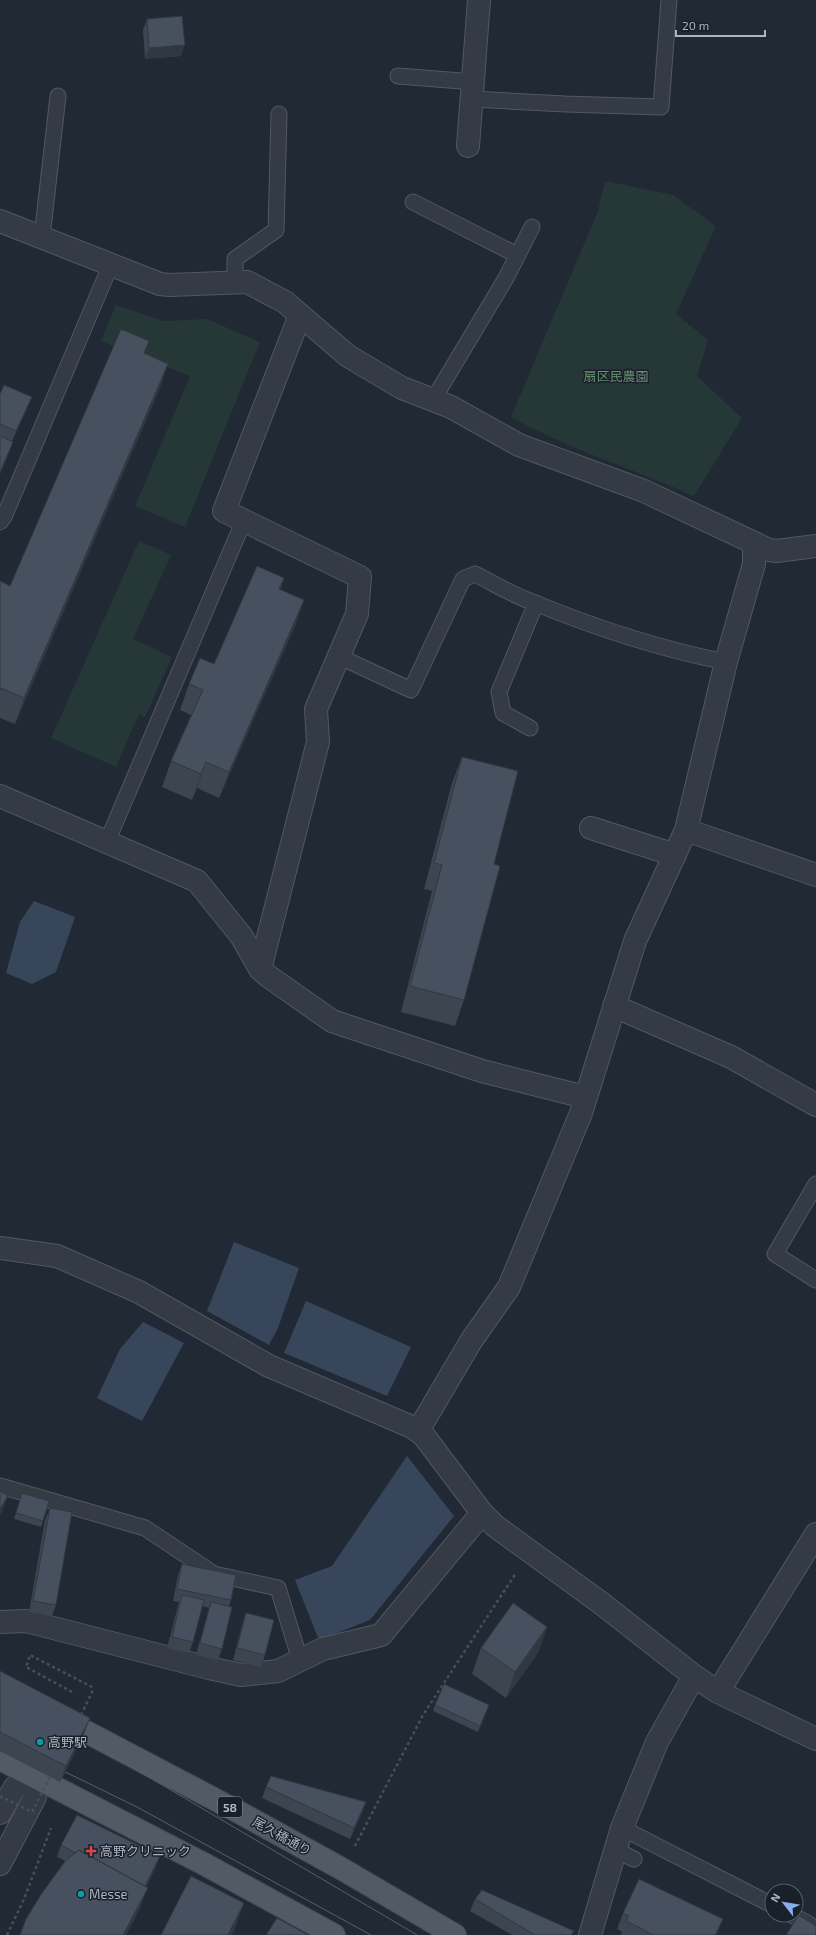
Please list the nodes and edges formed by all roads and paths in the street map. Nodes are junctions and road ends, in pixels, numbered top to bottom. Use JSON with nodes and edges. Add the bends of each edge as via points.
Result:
{"nodes":[{"id":1,"x":479,"y":0,"type":"edge"},
{"id":2,"x":669,"y":0,"type":"edge"},
{"id":3,"x":398,"y":76,"type":"dead end"},
{"id":4,"x":473,"y":90,"type":"junction"},
{"id":5,"x":58,"y":96,"type":"dead end"},
{"id":6,"x":279,"y":114,"type":"dead end"},
{"id":7,"x":468,"y":146,"type":"dead end"},
{"id":8,"x":414,"y":202,"type":"dead end"},
{"id":9,"x":0,"y":221,"type":"edge"},
{"id":10,"x":532,"y":227,"type":"dead end"},
{"id":11,"x":42,"y":237,"type":"junction"},
{"id":12,"x":517,"y":255,"type":"junction"},
{"id":13,"x":111,"y":264,"type":"junction"},
{"id":14,"x":235,"y":281,"type":"junction"},
{"id":15,"x":300,"y":315,"type":"junction"},
{"id":16,"x":433,"y":400,"type":"junction"},
{"id":17,"x":244,"y":520,"type":"junction"},
{"id":18,"x":0,"y":522,"type":"edge"},
{"id":19,"x":754,"y":545,"type":"junction"},
{"id":20,"x":816,"y":546,"type":"edge"},
{"id":21,"x":536,"y":603,"type":"junction"},
{"id":22,"x":340,"y":657,"type":"junction"},
{"id":23,"x":726,"y":662,"type":"junction"},
{"id":24,"x":530,"y":728,"type":"dead end"},
{"id":25,"x":0,"y":796,"type":"edge"},
{"id":26,"x":591,"y":828,"type":"dead end"},
{"id":27,"x":686,"y":830,"type":"junction"},
{"id":28,"x":107,"y":842,"type":"junction"},
{"id":29,"x":675,"y":855,"type":"junction"},
{"id":30,"x":816,"y":875,"type":"edge"},
{"id":31,"x":260,"y":969,"type":"junction"},
{"id":32,"x":614,"y":1006,"type":"junction"},
{"id":33,"x":585,"y":1097,"type":"junction"},
{"id":34,"x":816,"y":1105,"type":"edge"},
{"id":35,"x":816,"y":1184,"type":"edge"},
{"id":36,"x":0,"y":1248,"type":"edge"},
{"id":37,"x":816,"y":1280,"type":"edge"},
{"id":38,"x":418,"y":1431,"type":"junction"},
{"id":39,"x":0,"y":1486,"type":"edge"},
{"id":40,"x":482,"y":1513,"type":"junction"},
{"id":41,"x":816,"y":1534,"type":"edge"},
{"id":42,"x":530,"y":1552,"type":"junction"},
{"id":43,"x":0,"y":1622,"type":"edge"},
{"id":44,"x":300,"y":1660,"type":"junction"},
{"id":45,"x":694,"y":1676,"type":"junction"},
{"id":46,"x":718,"y":1692,"type":"junction"},
{"id":47,"x":78,"y":1695,"type":"dead end"},
{"id":48,"x":42,"y":1709,"type":"edge"},
{"id":49,"x":78,"y":1721,"type":"edge"},
{"id":50,"x":816,"y":1739,"type":"edge"},
{"id":51,"x":0,"y":1759,"type":"edge"},
{"id":52,"x":43,"y":1775,"type":"junction"},
{"id":53,"x":0,"y":1796,"type":"edge"},
{"id":54,"x":0,"y":1813,"type":"edge"},
{"id":55,"x":53,"y":1823,"type":"dead end"},
{"id":56,"x":622,"y":1828,"type":"junction"},
{"id":57,"x":0,"y":1864,"type":"edge"},
{"id":58,"x":342,"y":1869,"type":"junction"},
{"id":59,"x":764,"y":1901,"type":"edge"},
{"id":60,"x":804,"y":1921,"type":"edge"},
{"id":61,"x":809,"y":1924,"type":"edge"},
{"id":62,"x":7,"y":1935,"type":"edge"},
{"id":63,"x":334,"y":1935,"type":"edge"},
{"id":64,"x":455,"y":1935,"type":"edge"},
{"id":65,"x":590,"y":1935,"type":"edge"}],
"edges":[{"from":1,"to":4,"type":"street"},
{"from":2,"to":4,"type":"lane","via":[[661,107],[565,104]]},
{"from":3,"to":4,"type":"lane"},
{"from":4,"to":7,"type":"street"},
{"from":5,"to":11,"type":"lane"},
{"from":6,"to":14,"type":"lane","via":[[276,230],[235,259]]},
{"from":8,"to":12,"type":"lane"},
{"from":9,"to":11,"type":"street"},
{"from":10,"to":12,"type":"lane"},
{"from":11,"to":13,"type":"street"},
{"from":12,"to":16,"type":"lane","via":[[506,278]]},
{"from":13,"to":14,"type":"street","via":[[160,284]]},
{"from":13,"to":18,"type":"lane"},
{"from":14,"to":15,"type":"street","via":[[253,285],[285,302]]},
{"from":15,"to":16,"type":"street","via":[[348,356],[402,388]]},
{"from":15,"to":17,"type":"street","via":[[224,511]]},
{"from":16,"to":19,"type":"street","via":[[451,407],[519,445],[644,491]]},
{"from":17,"to":22,"type":"street","via":[[360,577],[357,614]]},
{"from":17,"to":28,"type":"lane"},
{"from":19,"to":20,"type":"street","via":[[777,551]]},
{"from":19,"to":23,"type":"street","via":[[754,564]]},
{"from":21,"to":22,"type":"lane","via":[[475,574],[463,579],[411,690]]},
{"from":21,"to":23,"type":"lane","via":[[610,631]]},
{"from":21,"to":24,"type":"lane","via":[[499,692],[503,713]]},
{"from":22,"to":31,"type":"street","via":[[316,709],[318,742]]},
{"from":23,"to":27,"type":"street"},
{"from":25,"to":28,"type":"street"},
{"from":26,"to":29,"type":"street"},
{"from":27,"to":29,"type":"street"},
{"from":27,"to":30,"type":"street"},
{"from":28,"to":31,"type":"street","via":[[197,881],[242,937]]},
{"from":29,"to":32,"type":"street","via":[[635,941]]},
{"from":31,"to":33,"type":"street","via":[[332,1021],[482,1071]]},
{"from":32,"to":33,"type":"street"},
{"from":32,"to":34,"type":"street","via":[[731,1056]]},
{"from":33,"to":38,"type":"street","via":[[581,1113],[509,1287],[471,1341]]},
{"from":35,"to":37,"type":"lane","via":[[774,1254]]},
{"from":36,"to":38,"type":"street","via":[[57,1256],[139,1292],[269,1366]]},
{"from":38,"to":40,"type":"street"},
{"from":39,"to":44,"type":"lane","via":[[146,1528],[214,1574],[278,1588]]},
{"from":40,"to":42,"type":"street"},
{"from":40,"to":44,"type":"street","via":[[381,1636],[323,1648]]},
{"from":41,"to":46,"type":"street"},
{"from":42,"to":45,"type":"street","via":[[601,1603]]},
{"from":42,"to":58,"type":"path","via":[[423,1715]]},
{"from":43,"to":44,"type":"street","via":[[26,1621],[241,1675],[278,1671]]},
{"from":45,"to":46,"type":"street"},
{"from":45,"to":56,"type":"street","via":[[657,1742]]},
{"from":46,"to":50,"type":"street"},
{"from":47,"to":49,"type":"path","bridge":true,"via":[[26,1667],[30,1655],[94,1688]]},
{"from":48,"to":58,"type":"main road","name":"尾久橋通り","number":"58"},
{"from":51,"to":52,"type":"main road"},
{"from":52,"to":53,"type":"path","bridge":true,"via":[[32,1812]]},
{"from":52,"to":54,"type":"street","via":[[15,1787]]},
{"from":52,"to":57,"type":"street","via":[[35,1797]]},
{"from":52,"to":63,"type":"main road"},
{"from":55,"to":62,"type":"path","via":[[24,1899]]},
{"from":56,"to":59,"type":"lane"},
{"from":56,"to":65,"type":"street","via":[[625,1855]]},
{"from":58,"to":64,"type":"main road","name":"尾久橋通り","number":"58"},
{"from":60,"to":61,"type":"lane"}]}
